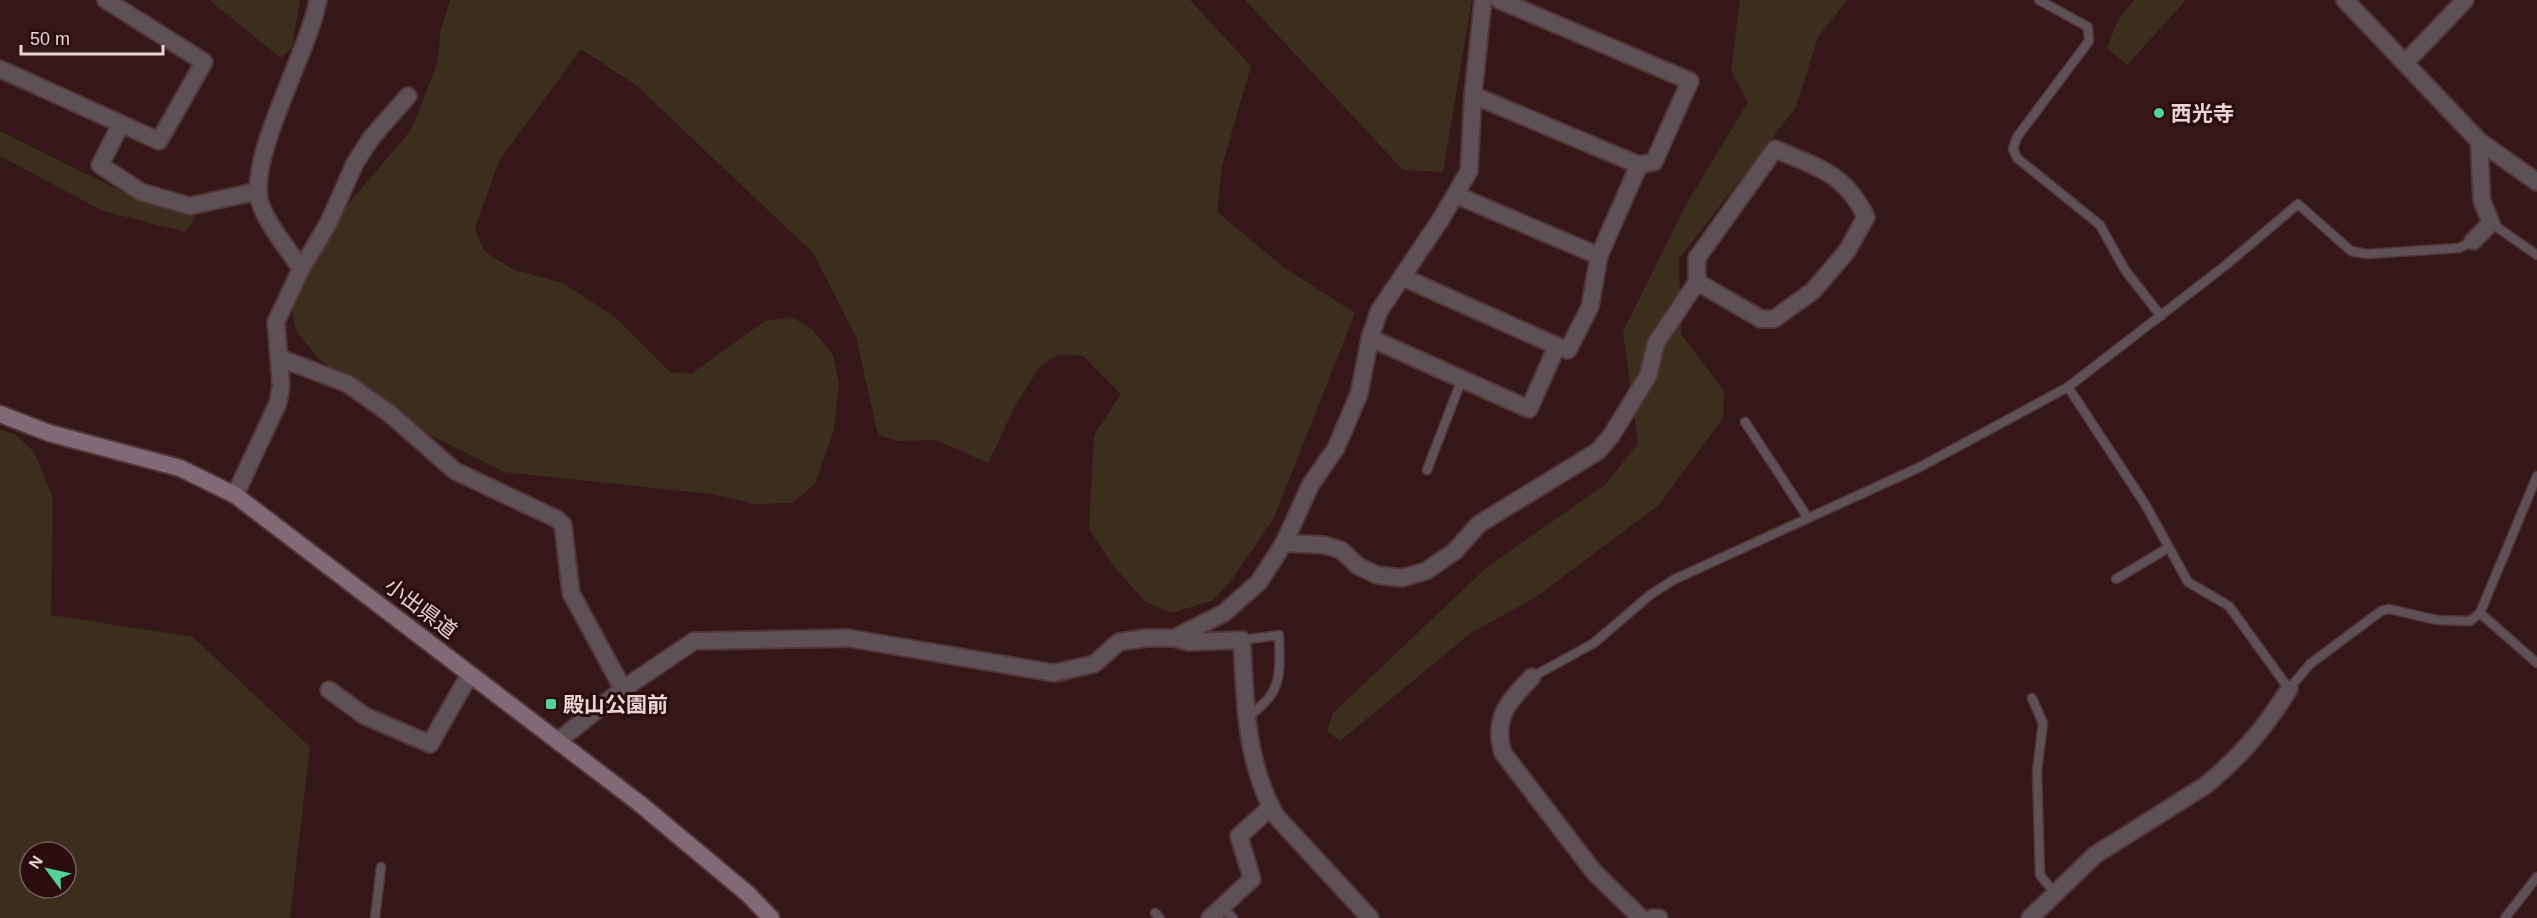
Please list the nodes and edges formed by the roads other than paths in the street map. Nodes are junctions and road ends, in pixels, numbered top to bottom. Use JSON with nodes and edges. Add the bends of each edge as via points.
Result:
{"nodes":[{"id":1,"x":106,"y":0,"type":"edge"},
{"id":2,"x":318,"y":0,"type":"edge"},
{"id":3,"x":1483,"y":0,"type":"edge"},
{"id":4,"x":1499,"y":0,"type":"edge"},
{"id":5,"x":2039,"y":0,"type":"edge"},
{"id":6,"x":2345,"y":0,"type":"edge"},
{"id":7,"x":2465,"y":0,"type":"edge"},
{"id":8,"x":2405,"y":63,"type":"junction"},
{"id":9,"x":0,"y":69,"type":"edge"},
{"id":10,"x":1473,"y":95,"type":"junction"},
{"id":11,"x":408,"y":96,"type":"dead end"},
{"id":12,"x":121,"y":124,"type":"junction"},
{"id":13,"x":2479,"y":141,"type":"junction"},
{"id":14,"x":1639,"y":165,"type":"junction"},
{"id":15,"x":2537,"y":182,"type":"edge"},
{"id":16,"x":258,"y":191,"type":"junction"},
{"id":17,"x":1456,"y":195,"type":"junction"},
{"id":18,"x":2491,"y":224,"type":"junction"},
{"id":19,"x":2473,"y":241,"type":"joint"},
{"id":20,"x":2537,"y":255,"type":"edge"},
{"id":21,"x":1599,"y":256,"type":"junction"},
{"id":22,"x":301,"y":269,"type":"junction"},
{"id":23,"x":1402,"y":277,"type":"junction"},
{"id":24,"x":1697,"y":282,"type":"junction"},
{"id":25,"x":2161,"y":316,"type":"junction"},
{"id":26,"x":1370,"y":338,"type":"junction"},
{"id":27,"x":1557,"y":345,"type":"junction"},
{"id":28,"x":280,"y":358,"type":"junction"},
{"id":29,"x":1462,"y":379,"type":"junction"},
{"id":30,"x":2068,"y":387,"type":"junction"},
{"id":31,"x":0,"y":414,"type":"edge"},
{"id":32,"x":1745,"y":422,"type":"dead end"},
{"id":33,"x":1427,"y":470,"type":"dead end"},
{"id":34,"x":2537,"y":476,"type":"edge"},
{"id":35,"x":235,"y":495,"type":"junction"},
{"id":36,"x":1808,"y":518,"type":"junction"},
{"id":37,"x":1284,"y":543,"type":"junction"},
{"id":38,"x":2168,"y":548,"type":"junction"},
{"id":39,"x":2116,"y":579,"type":"dead end"},
{"id":40,"x":2480,"y":613,"type":"junction"},
{"id":41,"x":1174,"y":639,"type":"junction"},
{"id":42,"x":1242,"y":640,"type":"junction"},
{"id":43,"x":2537,"y":663,"type":"edge"},
{"id":44,"x":470,"y":674,"type":"junction"},
{"id":45,"x":1532,"y":677,"type":"joint"},
{"id":46,"x":623,"y":689,"type":"junction"},
{"id":47,"x":2289,"y":689,"type":"junction"},
{"id":48,"x":329,"y":690,"type":"dead end"},
{"id":49,"x":2032,"y":698,"type":"dead end"},
{"id":50,"x":1246,"y":717,"type":"junction"},
{"id":51,"x":558,"y":741,"type":"junction"},
{"id":52,"x":1271,"y":807,"type":"junction"},
{"id":53,"x":381,"y":867,"type":"dead end"},
{"id":54,"x":2537,"y":876,"type":"edge"},
{"id":55,"x":2054,"y":892,"type":"junction"},
{"id":56,"x":1221,"y":914,"type":"edge"},
{"id":57,"x":375,"y":918,"type":"edge"},
{"id":58,"x":771,"y":918,"type":"edge"},
{"id":59,"x":1370,"y":918,"type":"edge"},
{"id":60,"x":1641,"y":918,"type":"edge"},
{"id":61,"x":1652,"y":918,"type":"edge"},
{"id":62,"x":1659,"y":918,"type":"edge"},
{"id":63,"x":2030,"y":918,"type":"edge"},
{"id":64,"x":2505,"y":918,"type":"edge"}],
"edges":[{"from":1,"to":12,"type":"street","via":[[204,62],[159,141]]},
{"from":2,"to":16,"type":"street","via":[[264,152]]},
{"from":3,"to":10,"type":"street"},
{"from":4,"to":14,"type":"street","via":[[1690,81],[1654,162]]},
{"from":5,"to":25,"type":"lane","via":[[2088,27],[2089,41],[2017,137],[2013,149],[2016,158],[2100,225],[2125,270]]},
{"from":6,"to":8,"type":"street"},
{"from":7,"to":8,"type":"street"},
{"from":8,"to":13,"type":"street"},
{"from":9,"to":12,"type":"street"},
{"from":10,"to":14,"type":"street"},
{"from":10,"to":17,"type":"street","via":[[1469,171]]},
{"from":11,"to":22,"type":"street","via":[[355,163],[328,224]]},
{"from":12,"to":16,"type":"street","via":[[100,165],[141,192],[190,206]]},
{"from":13,"to":15,"type":"street"},
{"from":13,"to":18,"type":"street","via":[[2481,201]]},
{"from":14,"to":21,"type":"street"},
{"from":16,"to":22,"type":"street","via":[[261,205]]},
{"from":17,"to":21,"type":"street"},
{"from":17,"to":23,"type":"street"},
{"from":18,"to":19,"type":"street"},
{"from":18,"to":20,"type":"lane"},
{"from":19,"to":25,"type":"lane","via":[[2459,248],[2367,254],[2351,251],[2298,204]]},
{"from":21,"to":27,"type":"street","via":[[1590,307],[1568,350]]},
{"from":22,"to":28,"type":"street","via":[[276,322]]},
{"from":23,"to":26,"type":"street","via":[[1379,311]]},
{"from":23,"to":27,"type":"street"},
{"from":24,"to":24,"type":"street","via":[[1697,258],[1775,149],[1837,176],[1856,195],[1866,217],[1847,251],[1813,291],[1774,319],[1761,319]]},
{"from":24,"to":37,"type":"street","via":[[1656,343],[1648,376],[1598,451],[1479,524],[1455,550],[1426,571],[1402,578],[1377,575],[1358,566],[1341,550]]},
{"from":25,"to":30,"type":"lane"},
{"from":26,"to":29,"type":"street"},
{"from":26,"to":37,"type":"street","via":[[1359,394],[1336,448],[1311,484]]},
{"from":27,"to":29,"type":"street","via":[[1529,410]]},
{"from":28,"to":35,"type":"street","via":[[278,403]]},
{"from":28,"to":46,"type":"street","via":[[348,384],[390,414],[455,471],[557,519],[563,525],[571,593]]},
{"from":29,"to":33,"type":"lane"},
{"from":30,"to":36,"type":"lane","via":[[1920,467]]},
{"from":30,"to":38,"type":"lane","via":[[2145,504]]},
{"from":31,"to":35,"type":"main road","name":"小出県道","via":[[49,433],[180,468]]},
{"from":32,"to":36,"type":"lane"},
{"from":34,"to":40,"type":"lane"},
{"from":35,"to":44,"type":"main road","name":"小出県道"},
{"from":36,"to":45,"type":"lane","via":[[1673,580],[1594,643]]},
{"from":37,"to":41,"type":"street","via":[[1243,599]]},
{"from":38,"to":39,"type":"lane"},
{"from":38,"to":47,"type":"lane","via":[[2188,582],[2229,606]]},
{"from":40,"to":43,"type":"lane"},
{"from":40,"to":47,"type":"lane","via":[[2470,621],[2459,621],[2390,609],[2381,611],[2310,664]]},
{"from":41,"to":42,"type":"street"},
{"from":41,"to":46,"type":"street","via":[[1119,642],[1094,664],[1054,673],[848,638],[694,641]]},
{"from":42,"to":50,"type":"street"},
{"from":42,"to":50,"type":"lane","via":[[1279,635],[1280,677],[1274,693]]},
{"from":44,"to":48,"type":"street","via":[[430,744],[365,716]]},
{"from":44,"to":51,"type":"main road","name":"小出県道"},
{"from":45,"to":60,"type":"street","via":[[1500,719],[1497,736],[1503,753],[1594,872]]},
{"from":46,"to":51,"type":"street"},
{"from":47,"to":55,"type":"street","via":[[2265,728],[2223,771],[2095,855]]},
{"from":49,"to":55,"type":"lane","via":[[2043,723],[2037,771],[2040,875]]},
{"from":50,"to":52,"type":"street","via":[[1254,766]]},
{"from":51,"to":58,"type":"main road","name":"小出県道","via":[[676,832]]},
{"from":52,"to":56,"type":"street","via":[[1239,836],[1252,879]]},
{"from":52,"to":59,"type":"street"},
{"from":53,"to":57,"type":"lane"},
{"from":54,"to":64,"type":"lane"},
{"from":55,"to":63,"type":"street"},
{"from":61,"to":62,"type":"street"}]}
